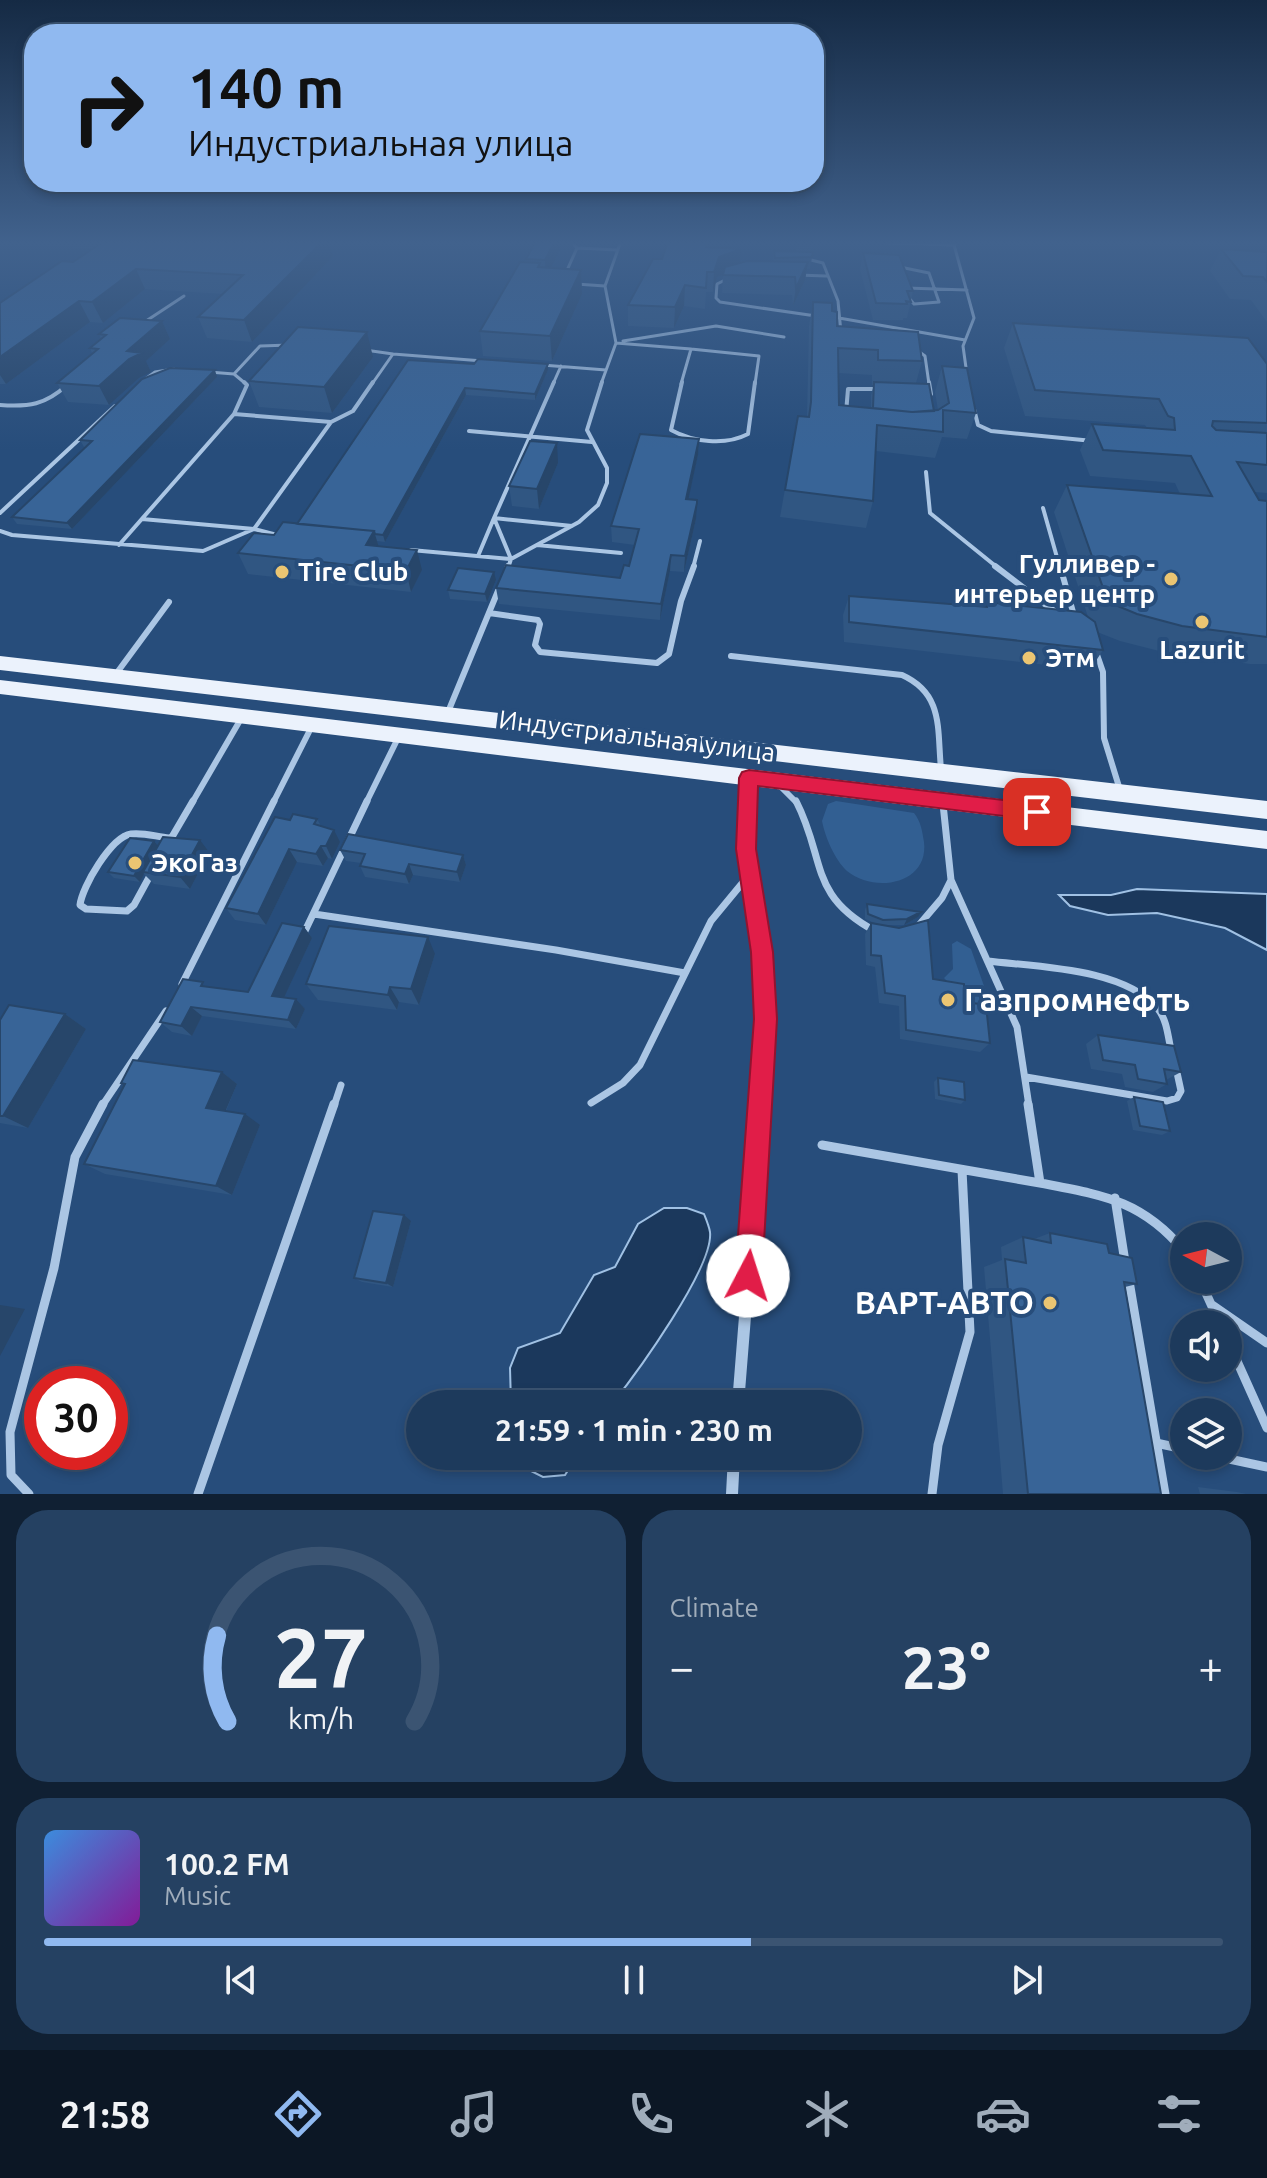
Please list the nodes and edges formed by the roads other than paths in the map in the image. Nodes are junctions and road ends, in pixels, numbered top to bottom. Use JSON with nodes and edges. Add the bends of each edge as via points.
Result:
{"nodes":[{"id":1,"x":161,"y":311,"type":"edge"},
{"id":2,"x":610,"y":311,"type":"edge"},
{"id":3,"x":764,"y":311,"type":"edge"},
{"id":4,"x":839,"y":311,"type":"edge"},
{"id":5,"x":971,"y":311,"type":"edge"},
{"id":6,"x":840,"y":318,"type":"junction"},
{"id":7,"x":139,"y":325,"type":"edge"},
{"id":8,"x":784,"y":337,"type":"dead end"},
{"id":9,"x":849,"y":337,"type":"edge"},
{"id":10,"x":965,"y":340,"type":"junction"},
{"id":11,"x":616,"y":343,"type":"junction"},
{"id":12,"x":300,"y":345,"type":"edge"},
{"id":13,"x":904,"y":345,"type":"edge"},
{"id":14,"x":691,"y":348,"type":"junction"},
{"id":15,"x":359,"y":349,"type":"edge"},
{"id":16,"x":393,"y":354,"type":"junction"},
{"id":17,"x":485,"y":361,"type":"edge"},
{"id":18,"x":531,"y":364,"type":"edge"},
{"id":19,"x":561,"y":366,"type":"junction"},
{"id":20,"x":186,"y":370,"type":"edge"},
{"id":21,"x":606,"y":370,"type":"junction"},
{"id":22,"x":202,"y":371,"type":"edge"},
{"id":23,"x":234,"y":374,"type":"junction"},
{"id":24,"x":968,"y":379,"type":"edge"},
{"id":25,"x":70,"y":382,"type":"edge"},
{"id":26,"x":137,"y":386,"type":"edge"},
{"id":27,"x":888,"y":389,"type":"edge"},
{"id":28,"x":916,"y":391,"type":"edge"},
{"id":29,"x":931,"y":392,"type":"junction"},
{"id":30,"x":126,"y":396,"type":"edge"},
{"id":31,"x":933,"y":404,"type":"edge"},
{"id":32,"x":0,"y":405,"type":"edge"},
{"id":33,"x":973,"y":406,"type":"edge"},
{"id":34,"x":234,"y":414,"type":"junction"},
{"id":35,"x":847,"y":421,"type":"edge"},
{"id":36,"x":331,"y":422,"type":"junction"},
{"id":37,"x":469,"y":431,"type":"dead end"},
{"id":38,"x":531,"y":436,"type":"junction"},
{"id":39,"x":1094,"y":441,"type":"edge"},
{"id":40,"x":592,"y":442,"type":"junction"},
{"id":41,"x":926,"y":472,"type":"dead end"},
{"id":42,"x":1043,"y":508,"type":"dead end"},
{"id":43,"x":0,"y":513,"type":"edge"},
{"id":44,"x":494,"y":518,"type":"junction"},
{"id":45,"x":142,"y":519,"type":"junction"},
{"id":46,"x":572,"y":526,"type":"junction"},
{"id":47,"x":254,"y":529,"type":"junction"},
{"id":48,"x":0,"y":531,"type":"edge"},
{"id":49,"x":283,"y":537,"type":"edge"},
{"id":50,"x":700,"y":541,"type":"dead end"},
{"id":51,"x":119,"y":545,"type":"junction"},
{"id":52,"x":537,"y":545,"type":"junction"},
{"id":53,"x":403,"y":549,"type":"edge"},
{"id":54,"x":621,"y":553,"type":"dead end"},
{"id":55,"x":478,"y":556,"type":"junction"},
{"id":56,"x":511,"y":559,"type":"junction"},
{"id":57,"x":169,"y":602,"type":"dead end"},
{"id":58,"x":489,"y":613,"type":"junction"},
{"id":59,"x":1070,"y":624,"type":"junction"},
{"id":60,"x":1079,"y":631,"type":"edge"},
{"id":61,"x":1089,"y":639,"type":"edge"},
{"id":62,"x":731,"y":656,"type":"dead end"},
{"id":63,"x":0,"y":663,"type":"edge"},
{"id":64,"x":114,"y":677,"type":"junction"},
{"id":65,"x":0,"y":687,"type":"edge"},
{"id":66,"x":446,"y":715,"type":"junction"},
{"id":67,"x":242,"y":717,"type":"junction"},
{"id":68,"x":313,"y":725,"type":"junction"},
{"id":69,"x":399,"y":736,"type":"junction"},
{"id":70,"x":942,"y":772,"type":"junction"},
{"id":71,"x":757,"y":779,"type":"junction"},
{"id":72,"x":1121,"y":793,"type":"junction"},
{"id":73,"x":943,"y":801,"type":"junction"},
{"id":74,"x":1267,"y":810,"type":"edge"},
{"id":75,"x":171,"y":838,"type":"junction"},
{"id":76,"x":1267,"y":840,"type":"edge"},
{"id":77,"x":164,"y":852,"type":"edge"},
{"id":78,"x":156,"y":865,"type":"edge"},
{"id":79,"x":749,"y":875,"type":"junction"},
{"id":80,"x":951,"y":880,"type":"junction"},
{"id":81,"x":314,"y":914,"type":"junction"},
{"id":82,"x":305,"y":931,"type":"edge"},
{"id":83,"x":913,"y":931,"type":"edge"},
{"id":84,"x":886,"y":933,"type":"edge"},
{"id":85,"x":988,"y":961,"type":"junction"},
{"id":86,"x":685,"y":973,"type":"junction"},
{"id":87,"x":178,"y":991,"type":"edge"},
{"id":88,"x":172,"y":1001,"type":"edge"},
{"id":89,"x":1026,"y":1077,"type":"junction"},
{"id":90,"x":341,"y":1085,"type":"dead end"},
{"id":91,"x":591,"y":1103,"type":"dead end"},
{"id":92,"x":822,"y":1145,"type":"dead end"},
{"id":93,"x":962,"y":1170,"type":"junction"},
{"id":94,"x":1040,"y":1183,"type":"junction"},
{"id":95,"x":1115,"y":1198,"type":"junction"},
{"id":96,"x":1170,"y":1235,"type":"edge"},
{"id":97,"x":1207,"y":1294,"type":"edge"},
{"id":98,"x":1212,"y":1305,"type":"junction"},
{"id":99,"x":1214,"y":1310,"type":"edge"},
{"id":100,"x":1267,"y":1343,"type":"edge"},
{"id":101,"x":1242,"y":1372,"type":"edge"},
{"id":102,"x":739,"y":1390,"type":"edge"},
{"id":103,"x":1267,"y":1428,"type":"edge"},
{"id":104,"x":1156,"y":1443,"type":"junction"},
{"id":105,"x":1170,"y":1446,"type":"edge"},
{"id":106,"x":1242,"y":1462,"type":"edge"},
{"id":107,"x":1267,"y":1467,"type":"edge"},
{"id":108,"x":733,"y":1470,"type":"edge"},
{"id":109,"x":29,"y":1494,"type":"edge"},
{"id":110,"x":198,"y":1494,"type":"edge"},
{"id":111,"x":732,"y":1494,"type":"edge"},
{"id":112,"x":932,"y":1494,"type":"edge"},
{"id":113,"x":1165,"y":1494,"type":"edge"}],
"edges":[{"from":1,"to":7,"type":"lane"},
{"from":2,"to":11,"type":"lane"},
{"from":3,"to":6,"type":"lane"},
{"from":4,"to":6,"type":"lane"},
{"from":5,"to":10,"type":"lane","via":[[974,324]]},
{"from":6,"to":9,"type":"lane","via":[[839,332]]},
{"from":6,"to":10,"type":"lane"},
{"from":8,"to":11,"type":"lane","via":[[716,326]]},
{"from":10,"to":24,"type":"lane"},
{"from":11,"to":14,"type":"lane"},
{"from":11,"to":21,"type":"lane"},
{"from":12,"to":23,"type":"lane","via":[[260,346]]},
{"from":13,"to":29,"type":"lane","via":[[925,356]]},
{"from":14,"to":14,"type":"lane","via":[[671,430],[683,436],[745,437],[759,356]]},
{"from":15,"to":16,"type":"lane"},
{"from":16,"to":17,"type":"lane"},
{"from":16,"to":36,"type":"lane","via":[[353,411]]},
{"from":18,"to":19,"type":"lane"},
{"from":19,"to":21,"type":"lane"},
{"from":19,"to":38,"type":"lane"},
{"from":20,"to":26,"type":"lane","via":[[163,370]]},
{"from":21,"to":40,"type":"lane","via":[[588,421]]},
{"from":22,"to":23,"type":"lane"},
{"from":23,"to":34,"type":"lane","via":[[247,385]]},
{"from":25,"to":32,"type":"lane","via":[[39,407]]},
{"from":27,"to":35,"type":"lane","via":[[848,389]]},
{"from":28,"to":29,"type":"lane"},
{"from":29,"to":31,"type":"lane"},
{"from":30,"to":43,"type":"lane"},
{"from":33,"to":39,"type":"lane","via":[[978,425],[991,431]]},
{"from":34,"to":36,"type":"lane"},
{"from":34,"to":45,"type":"lane"},
{"from":36,"to":47,"type":"lane"},
{"from":37,"to":38,"type":"lane"},
{"from":38,"to":40,"type":"lane"},
{"from":38,"to":44,"type":"lane"},
{"from":40,"to":46,"type":"lane","via":[[607,468],[607,483],[598,505]]},
{"from":41,"to":59,"type":"lane","via":[[930,513],[939,523]]},
{"from":42,"to":59,"type":"lane","via":[[1075,614]]},
{"from":44,"to":46,"type":"lane"},
{"from":44,"to":55,"type":"lane"},
{"from":44,"to":56,"type":"lane"},
{"from":45,"to":47,"type":"lane"},
{"from":45,"to":51,"type":"lane"},
{"from":46,"to":52,"type":"lane"},
{"from":47,"to":49,"type":"lane"},
{"from":47,"to":51,"type":"lane","via":[[203,551]]},
{"from":48,"to":51,"type":"lane"},
{"from":50,"to":58,"type":"lane","via":[[669,654],[657,663],[540,652],[535,645],[538,620]]},
{"from":52,"to":54,"type":"lane"},
{"from":52,"to":56,"type":"lane"},
{"from":53,"to":55,"type":"lane"},
{"from":55,"to":56,"type":"lane"},
{"from":56,"to":58,"type":"lane"},
{"from":57,"to":64,"type":"lane"},
{"from":58,"to":66,"type":"lane"},
{"from":59,"to":60,"type":"lane"},
{"from":61,"to":72,"type":"lane","via":[[1103,672],[1104,738]]},
{"from":62,"to":70,"type":"lane","via":[[917,680],[932,696]]},
{"from":63,"to":64,"type":"main road","name":"Индустриальная улица"},
{"from":64,"to":66,"type":"main road","name":"Индустриальная улица"},
{"from":65,"to":67,"type":"main road","name":"Индустриальная улица"},
{"from":66,"to":70,"type":"main road","name":"Индустриальная улица"},
{"from":67,"to":68,"type":"main road","name":"Индустриальная улица"},
{"from":67,"to":75,"type":"lane"},
{"from":68,"to":69,"type":"main road","name":"Индустриальная улица"},
{"from":68,"to":87,"type":"lane"},
{"from":69,"to":71,"type":"main road","name":"Индустриальная улица"},
{"from":69,"to":81,"type":"lane"},
{"from":70,"to":72,"type":"main road","name":"Индустриальная улица"},
{"from":71,"to":73,"type":"main road","name":"Индустриальная улица"},
{"from":71,"to":79,"type":"street","via":[[745,826]]},
{"from":71,"to":84,"type":"lane","via":[[788,791],[801,808],[814,858],[837,907],[858,925]]},
{"from":72,"to":74,"type":"main road","name":"Индустриальная улица"},
{"from":73,"to":76,"type":"main road","name":"Индустриальная улица"},
{"from":73,"to":80,"type":"lane"},
{"from":75,"to":77,"type":"lane"},
{"from":75,"to":78,"type":"lane","via":[[123,835],[114,842],[80,905],[127,911]]},
{"from":79,"to":86,"type":"lane","via":[[711,918]]},
{"from":79,"to":102,"type":"street","via":[[766,1019]]},
{"from":80,"to":83,"type":"lane","via":[[928,918]]},
{"from":80,"to":85,"type":"lane"},
{"from":81,"to":82,"type":"lane"},
{"from":81,"to":86,"type":"lane"},
{"from":85,"to":89,"type":"lane","via":[[1017,1027]]},
{"from":85,"to":89,"type":"lane","via":[[1107,979],[1148,998],[1163,1019],[1181,1091],[1167,1101]]},
{"from":86,"to":91,"type":"lane","via":[[640,1066]]},
{"from":88,"to":109,"type":"lane","via":[[99,1110],[75,1157],[54,1268],[10,1432],[11,1475]]},
{"from":89,"to":94,"type":"lane"},
{"from":90,"to":110,"type":"lane"},
{"from":92,"to":93,"type":"lane"},
{"from":93,"to":94,"type":"lane"},
{"from":93,"to":112,"type":"lane","via":[[970,1332],[938,1445]]},
{"from":94,"to":95,"type":"lane"},
{"from":95,"to":96,"type":"lane","via":[[1152,1214]]},
{"from":95,"to":104,"type":"lane"},
{"from":97,"to":98,"type":"lane"},
{"from":98,"to":99,"type":"lane"},
{"from":98,"to":100,"type":"lane"},
{"from":101,"to":103,"type":"lane"},
{"from":104,"to":105,"type":"lane"},
{"from":104,"to":113,"type":"lane"},
{"from":106,"to":107,"type":"lane"},
{"from":108,"to":111,"type":"street"}]}
